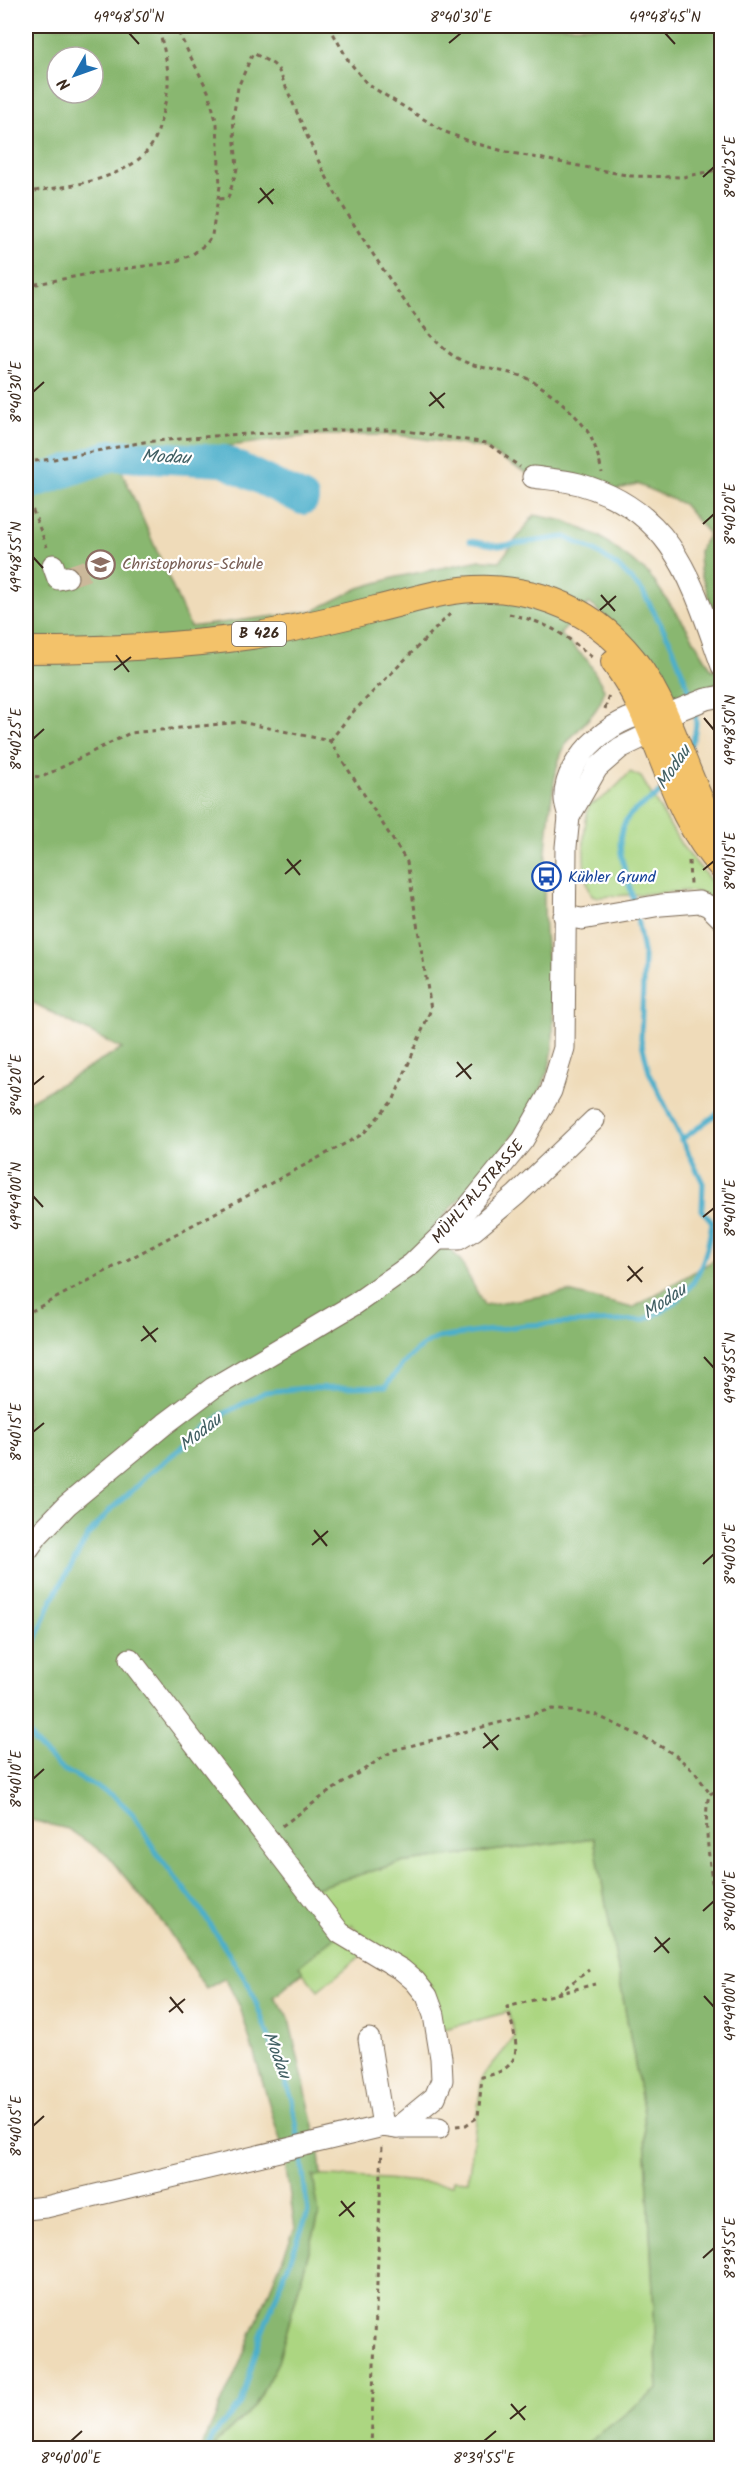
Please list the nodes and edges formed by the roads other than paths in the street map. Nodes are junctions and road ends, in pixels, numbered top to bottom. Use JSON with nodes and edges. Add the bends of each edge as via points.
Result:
{"nodes":[{"id":1,"x":533,"y":477,"type":"road end"},
{"id":2,"x":26,"y":650,"type":"edge"},
{"id":3,"x":722,"y":666,"type":"edge"},
{"id":4,"x":714,"y":698,"type":"edge"},
{"id":5,"x":663,"y":721,"type":"junction"},
{"id":6,"x":682,"y":782,"type":"junction"},
{"id":7,"x":722,"y":838,"type":"edge"},
{"id":8,"x":722,"y":867,"type":"edge"},
{"id":9,"x":573,"y":917,"type":"junction"},
{"id":10,"x":722,"y":919,"type":"edge"},
{"id":11,"x":594,"y":1120,"type":"dead end"},
{"id":12,"x":439,"y":1239,"type":"junction"},
{"id":13,"x":26,"y":1552,"type":"edge"},
{"id":14,"x":130,"y":1659,"type":"dead end"},
{"id":15,"x":369,"y":2039,"type":"dead end"},
{"id":16,"x":390,"y":2127,"type":"junction"},
{"id":17,"x":439,"y":2128,"type":"road end"},
{"id":18,"x":26,"y":2209,"type":"edge"}],
"edges":[{"from":1,"to":3,"type":"street","via":[[578,483],[626,502],[665,538],[689,576]]},
{"from":2,"to":5,"type":"main road","number":"B 426","via":[[168,647],[243,637],[321,623],[443,592],[485,588],[527,593],[585,616],[625,650],[651,686]]},
{"from":4,"to":5,"type":"street","name":"MÜHLTALSTRASSE"},
{"from":5,"to":6,"type":"main road","number":"B 426"},
{"from":5,"to":6,"type":"main road","number":"B 426","via":[[662,759]]},
{"from":5,"to":9,"type":"street","name":"MÜHLTALSTRASSE","via":[[608,730],[581,757],[566,786],[566,847]]},
{"from":6,"to":7,"type":"main road","number":"B 426"},
{"from":6,"to":8,"type":"main road","number":"B 426","via":[[698,837]]},
{"from":9,"to":10,"type":"street","via":[[696,902],[710,906]]},
{"from":9,"to":12,"type":"street","name":"MÜHLTALSTRASSE","via":[[564,1048],[551,1091],[523,1140]]},
{"from":11,"to":12,"type":"street","via":[[474,1230],[459,1239]]},
{"from":12,"to":13,"type":"street","name":"MÜHLTALSTRASSE","via":[[412,1264],[355,1304],[213,1388],[165,1424],[67,1505]]},
{"from":14,"to":16,"type":"street","via":[[340,1933],[402,1970],[427,1996],[434,2012],[441,2058],[440,2089],[435,2097]]},
{"from":15,"to":16,"type":"street"},
{"from":16,"to":17,"type":"street"},
{"from":16,"to":18,"type":"street"}]}
